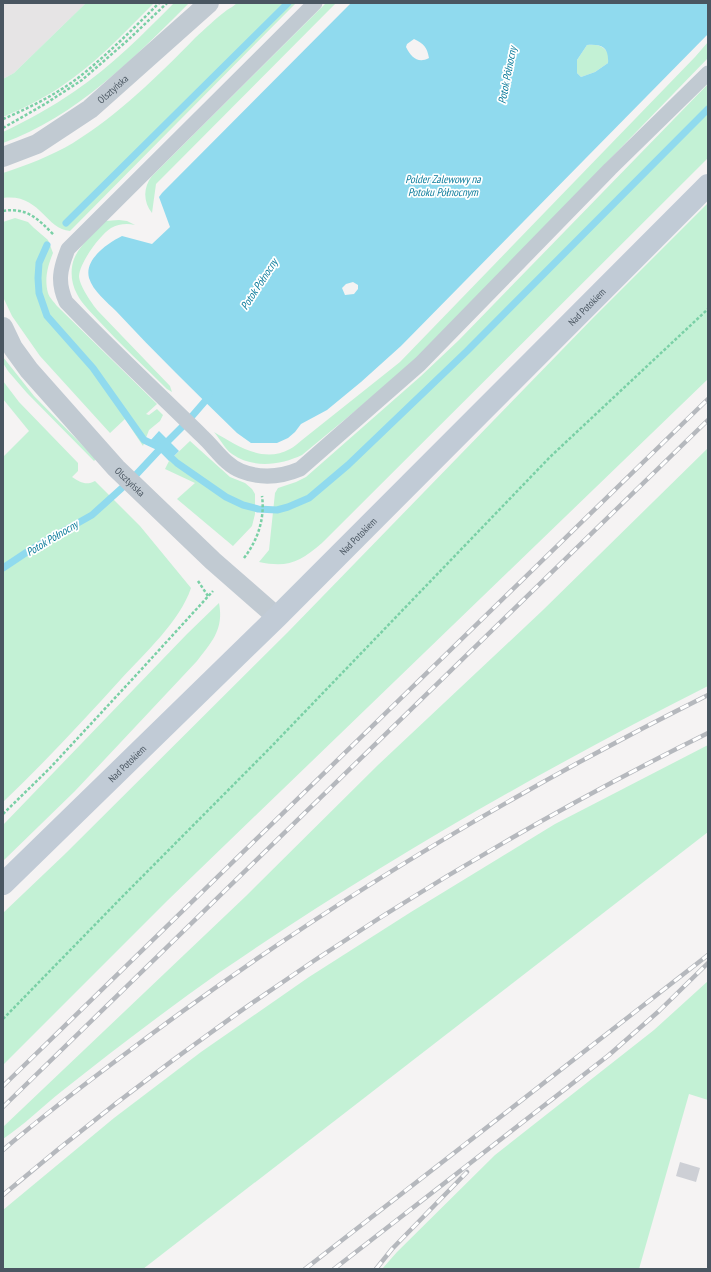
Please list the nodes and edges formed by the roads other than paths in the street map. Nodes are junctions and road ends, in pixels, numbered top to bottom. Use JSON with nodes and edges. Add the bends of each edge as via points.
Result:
{"nodes":[{"id":1,"x":209,"y":3,"type":"edge"},
{"id":2,"x":315,"y":3,"type":"edge"},
{"id":3,"x":708,"y":73,"type":"edge"},
{"id":4,"x":3,"y":157,"type":"edge"},
{"id":5,"x":708,"y":185,"type":"edge"},
{"id":6,"x":3,"y":327,"type":"edge"},
{"id":7,"x":277,"y":618,"type":"junction"},
{"id":8,"x":3,"y":884,"type":"edge"}],
"edges":[{"from":1,"to":4,"type":"street","name":"Olsztyńska","via":[[90,110],[36,144]]},
{"from":2,"to":3,"type":"street","via":[[68,249],[60,280],[66,302],[226,461],[240,470],[258,476],[276,476],[300,469],[399,384]]},
{"from":5,"to":7,"type":"main road","name":"Nad Potokiem"},
{"from":6,"to":7,"type":"street","name":"Olsztyńska","via":[[13,348],[29,370],[116,468]]},
{"from":7,"to":8,"type":"main road","name":"Nad Potokiem"}]}
